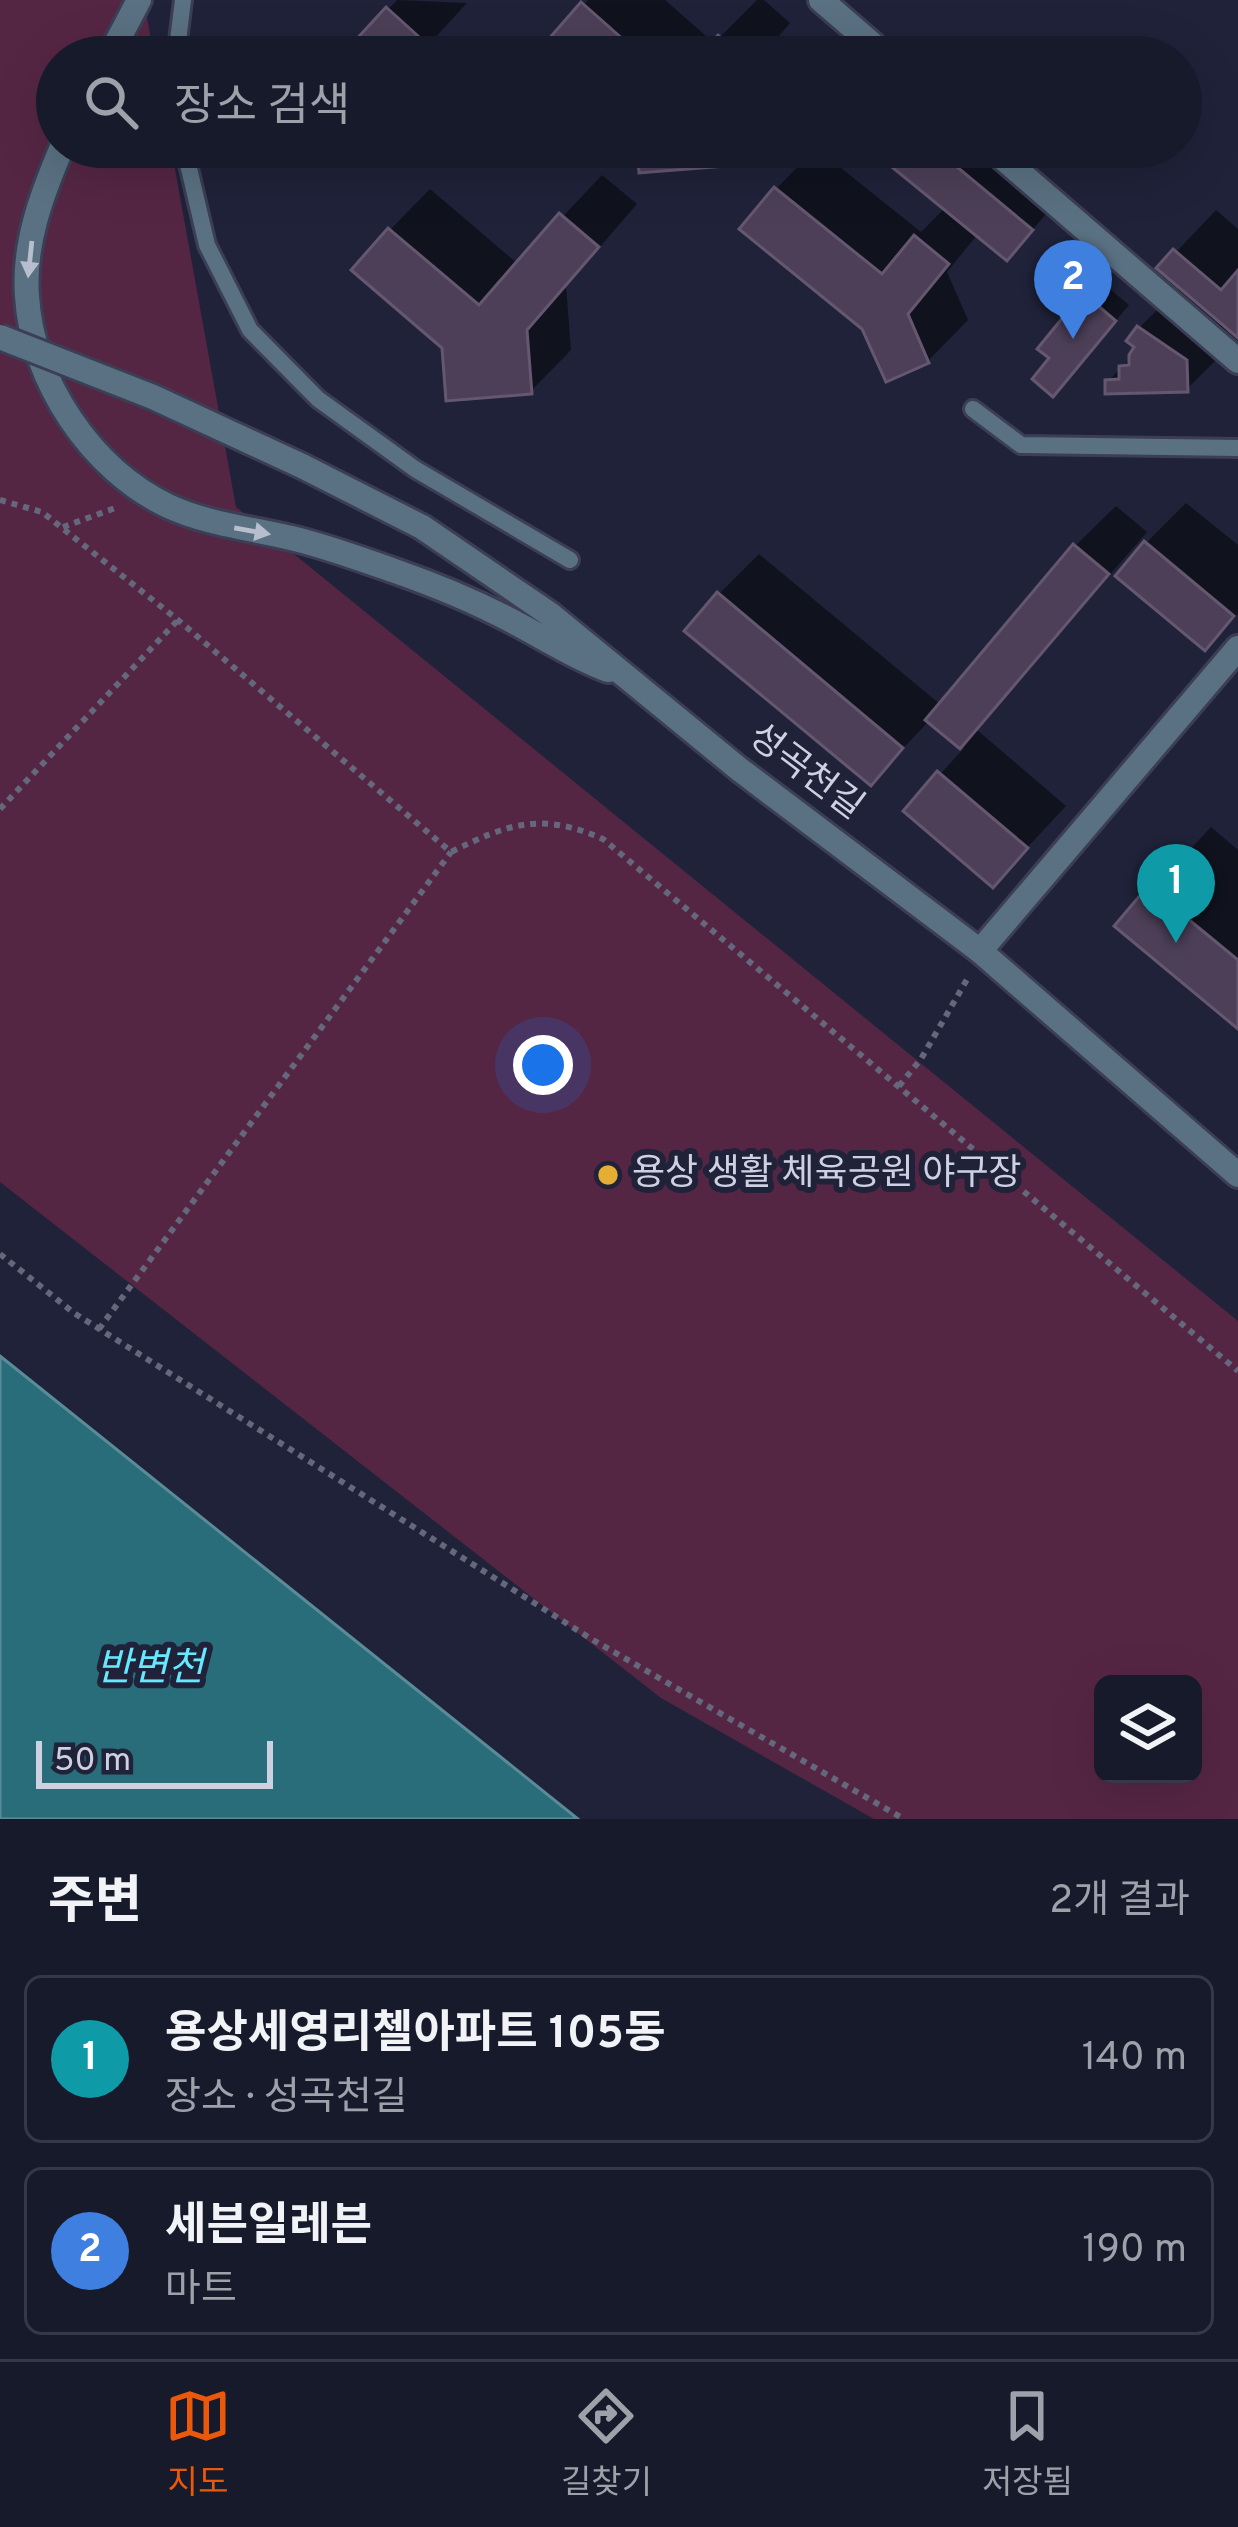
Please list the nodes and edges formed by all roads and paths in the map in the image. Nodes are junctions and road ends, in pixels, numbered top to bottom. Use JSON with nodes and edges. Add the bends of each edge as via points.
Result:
{"nodes":[{"id":1,"x":139,"y":0,"type":"edge"},
{"id":2,"x":182,"y":0,"type":"edge"},
{"id":3,"x":820,"y":0,"type":"edge"},
{"id":4,"x":120,"y":36,"type":"edge"},
{"id":5,"x":178,"y":36,"type":"edge"},
{"id":6,"x":862,"y":36,"type":"edge"},
{"id":7,"x":53,"y":168,"type":"edge"},
{"id":8,"x":189,"y":168,"type":"edge"},
{"id":9,"x":1014,"y":168,"type":"edge"},
{"id":10,"x":0,"y":337,"type":"edge"},
{"id":11,"x":1238,"y":361,"type":"edge"},
{"id":12,"x":973,"y":409,"type":"dead end"},
{"id":13,"x":1238,"y":448,"type":"edge"},
{"id":14,"x":150,"y":495,"type":"junction"},
{"id":15,"x":0,"y":500,"type":"edge"},
{"id":16,"x":62,"y":527,"type":"junction"},
{"id":17,"x":570,"y":560,"type":"dead end"},
{"id":18,"x":178,"y":620,"type":"junction"},
{"id":19,"x":1238,"y":648,"type":"edge"},
{"id":20,"x":625,"y":676,"type":"junction"},
{"id":21,"x":0,"y":809,"type":"edge"},
{"id":22,"x":451,"y":852,"type":"junction"},
{"id":23,"x":980,"y":951,"type":"junction"},
{"id":24,"x":898,"y":1087,"type":"junction"},
{"id":25,"x":1238,"y":1175,"type":"edge"},
{"id":26,"x":0,"y":1254,"type":"edge"},
{"id":27,"x":99,"y":1329,"type":"junction"},
{"id":28,"x":1238,"y":1371,"type":"edge"},
{"id":29,"x":904,"y":1819,"type":"edge"}],
"edges":[{"from":1,"to":4,"type":"street"},
{"from":2,"to":5,"type":"lane"},
{"from":3,"to":6,"type":"street"},
{"from":7,"to":14,"type":"street","one_way":true,"via":[[31,243],[26,295],[34,334],[64,412],[93,450]]},
{"from":8,"to":17,"type":"lane","via":[[207,245],[250,330],[318,399],[415,469]]},
{"from":9,"to":11,"type":"street"},
{"from":10,"to":20,"type":"street","name":"성곡천길","bridge":true,"via":[[153,397],[422,527]]},
{"from":12,"to":13,"type":"lane","via":[[1022,446]]},
{"from":14,"to":16,"type":"path"},
{"from":14,"to":20,"type":"street","one_way":true,"via":[[235,529],[308,543],[432,584]]},
{"from":15,"to":16,"type":"path"},
{"from":16,"to":18,"type":"path"},
{"from":18,"to":21,"type":"path"},
{"from":18,"to":22,"type":"path"},
{"from":19,"to":23,"type":"street"},
{"from":20,"to":23,"type":"street","name":"성곡천길"},
{"from":22,"to":24,"type":"path","via":[[493,830],[531,824],[568,824],[603,839]]},
{"from":22,"to":27,"type":"path"},
{"from":23,"to":24,"type":"path","via":[[956,1005]]},
{"from":23,"to":25,"type":"street","name":"성곡천길"},
{"from":24,"to":28,"type":"path"},
{"from":26,"to":27,"type":"path"},
{"from":27,"to":29,"type":"path","via":[[593,1640]]}]}
